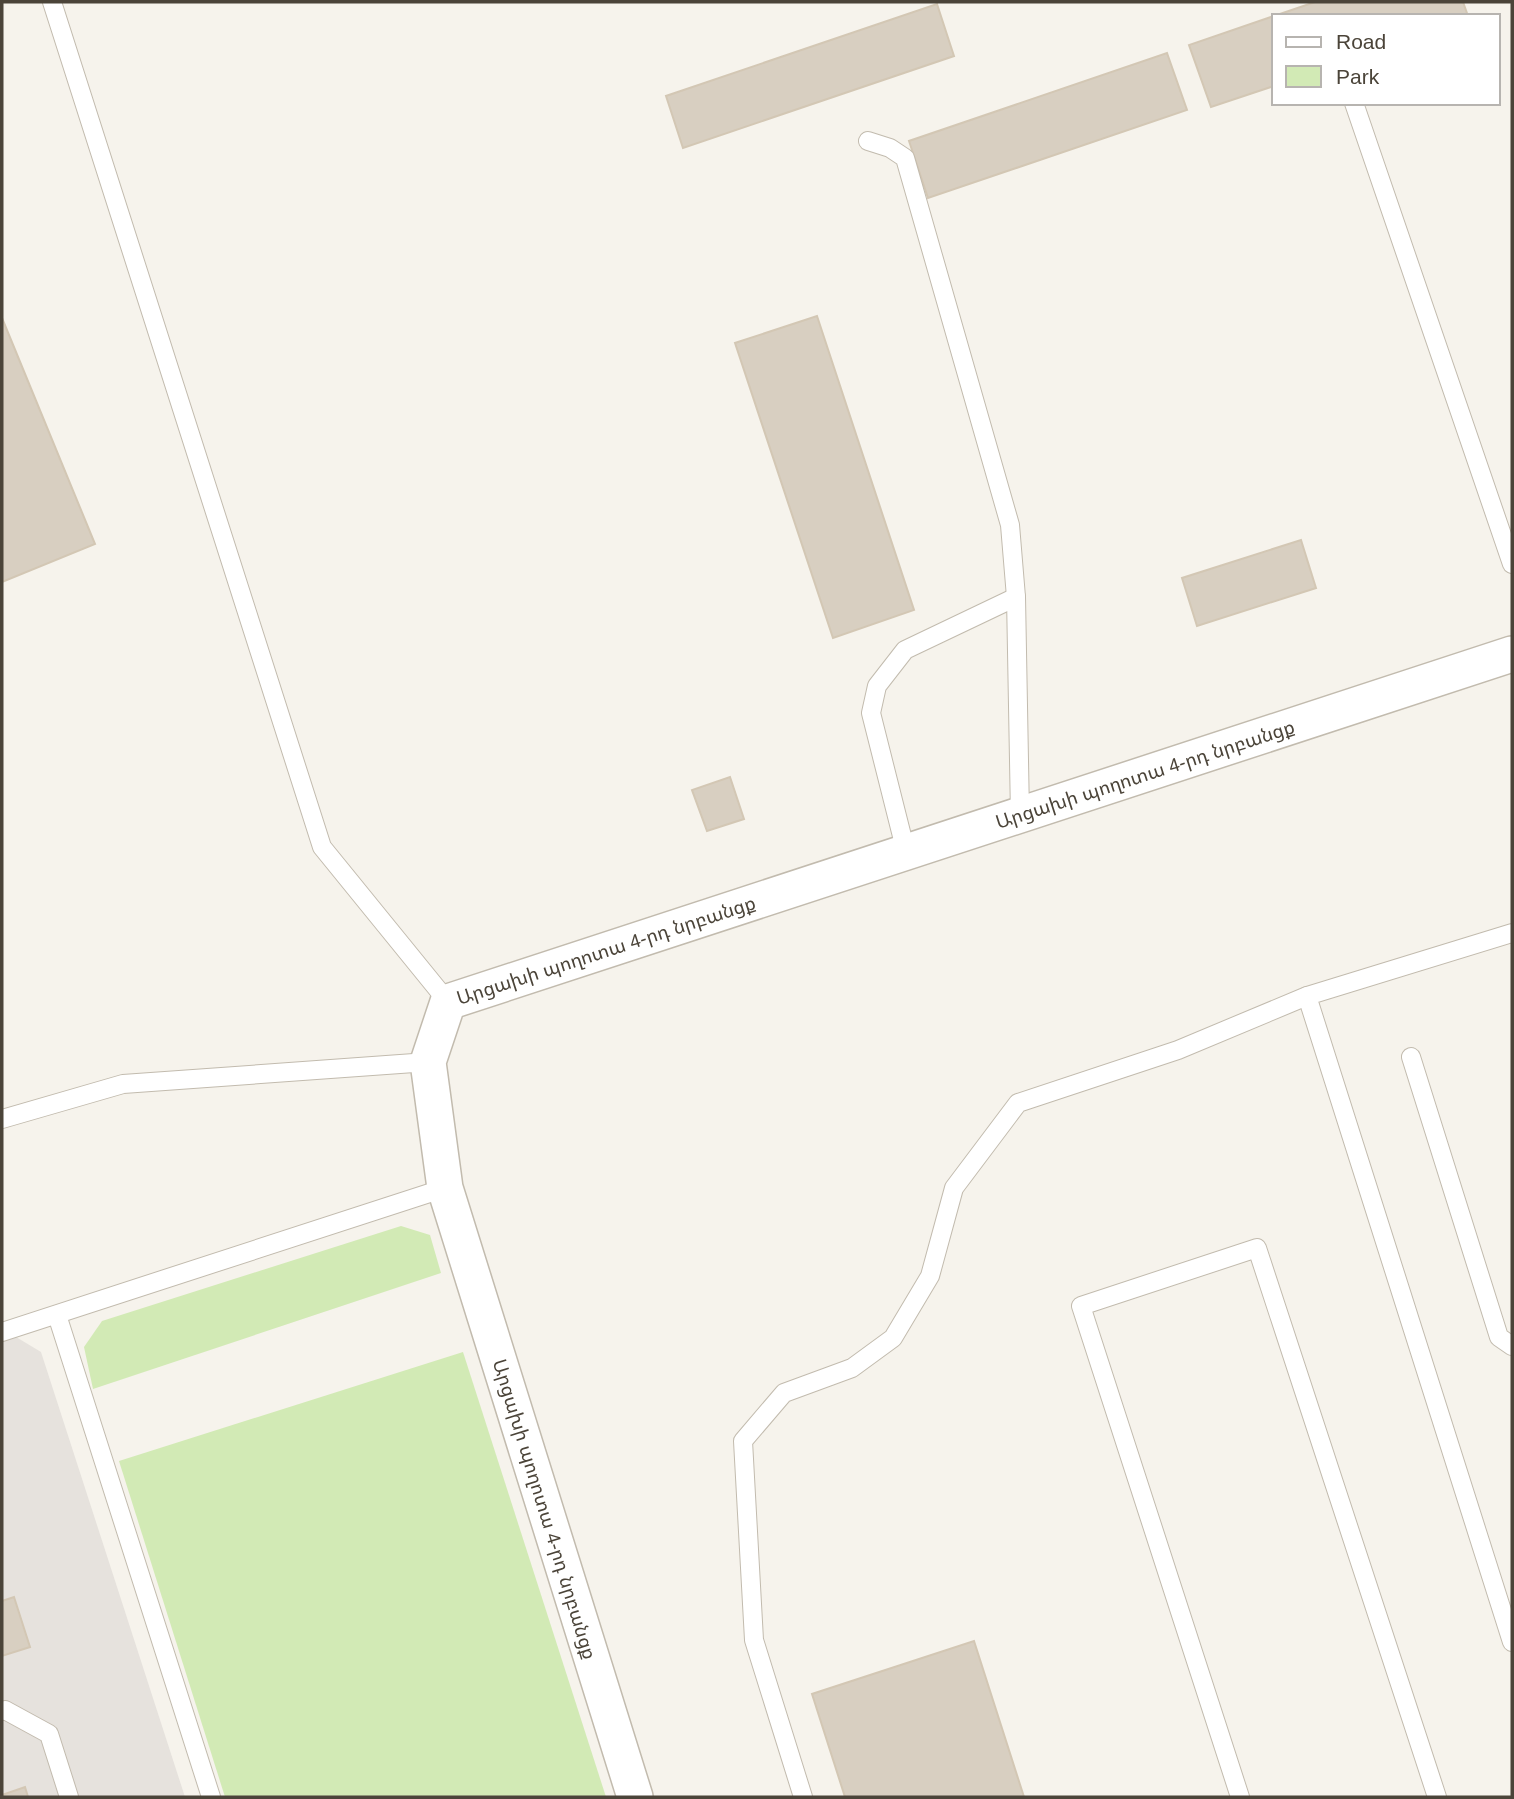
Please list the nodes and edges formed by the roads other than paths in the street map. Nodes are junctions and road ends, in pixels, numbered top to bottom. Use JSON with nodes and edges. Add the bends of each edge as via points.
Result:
{"nodes":[{"id":1,"x":52,"y":2,"type":"edge"},
{"id":2,"x":1355,"y":105,"type":"edge"},
{"id":3,"x":868,"y":141,"type":"dead end"},
{"id":4,"x":1512,"y":564,"type":"edge"},
{"id":5,"x":1016,"y":597,"type":"junction"},
{"id":6,"x":1512,"y":654,"type":"edge"},
{"id":7,"x":1020,"y":815,"type":"junction"},
{"id":8,"x":906,"y":852,"type":"junction"},
{"id":9,"x":1512,"y":933,"type":"edge"},
{"id":10,"x":1307,"y":996,"type":"junction"},
{"id":11,"x":448,"y":1002,"type":"junction"},
{"id":12,"x":1411,"y":1057,"type":"dead end"},
{"id":13,"x":428,"y":1062,"type":"junction"},
{"id":14,"x":2,"y":1119,"type":"edge"},
{"id":15,"x":445,"y":1188,"type":"junction"},
{"id":16,"x":57,"y":1315,"type":"junction"},
{"id":17,"x":2,"y":1332,"type":"edge"},
{"id":18,"x":1512,"y":1346,"type":"edge"},
{"id":19,"x":1512,"y":1642,"type":"edge"},
{"id":20,"x":2,"y":1712,"type":"edge"},
{"id":21,"x":69,"y":1797,"type":"edge"},
{"id":22,"x":211,"y":1797,"type":"edge"},
{"id":23,"x":635,"y":1797,"type":"edge"},
{"id":24,"x":803,"y":1797,"type":"edge"},
{"id":25,"x":1240,"y":1797,"type":"edge"},
{"id":26,"x":1437,"y":1797,"type":"edge"}],
"edges":[{"from":1,"to":11,"type":"lane","via":[[322,847]]},
{"from":2,"to":4,"type":"lane"},
{"from":3,"to":5,"type":"lane","via":[[905,158],[1010,525]]},
{"from":5,"to":7,"type":"lane"},
{"from":5,"to":8,"type":"lane","via":[[905,650],[877,686],[871,713]]},
{"from":6,"to":7,"type":"street","name":"Արցախի պողոտա 4-րդ նրբանցք"},
{"from":7,"to":8,"type":"street","name":"Արցախի պողոտա 4-րդ նրբանցք"},
{"from":8,"to":11,"type":"street","name":"Արցախի պողոտա 4-րդ նրբանցք"},
{"from":9,"to":10,"type":"lane"},
{"from":10,"to":19,"type":"lane"},
{"from":10,"to":24,"type":"lane","via":[[1178,1050],[1018,1103],[954,1188],[930,1276],[893,1338],[852,1368],[784,1393],[743,1441],[754,1640]]},
{"from":11,"to":13,"type":"street","name":"Արցախի պողոտա 4-րդ նրբանցք"},
{"from":12,"to":18,"type":"lane","via":[[1499,1337]]},
{"from":13,"to":14,"type":"lane","via":[[123,1084]]},
{"from":13,"to":15,"type":"street","name":"Արցախի պողոտա 4-րդ նրբանցք"},
{"from":15,"to":16,"type":"lane"},
{"from":15,"to":23,"type":"street","name":"Արցախի պողոտա 4-րդ նրբանցք"},
{"from":16,"to":17,"type":"lane"},
{"from":16,"to":22,"type":"lane"},
{"from":20,"to":21,"type":"lane","via":[[49,1734]]},
{"from":25,"to":26,"type":"lane","via":[[1081,1306],[1256,1248]]}]}
